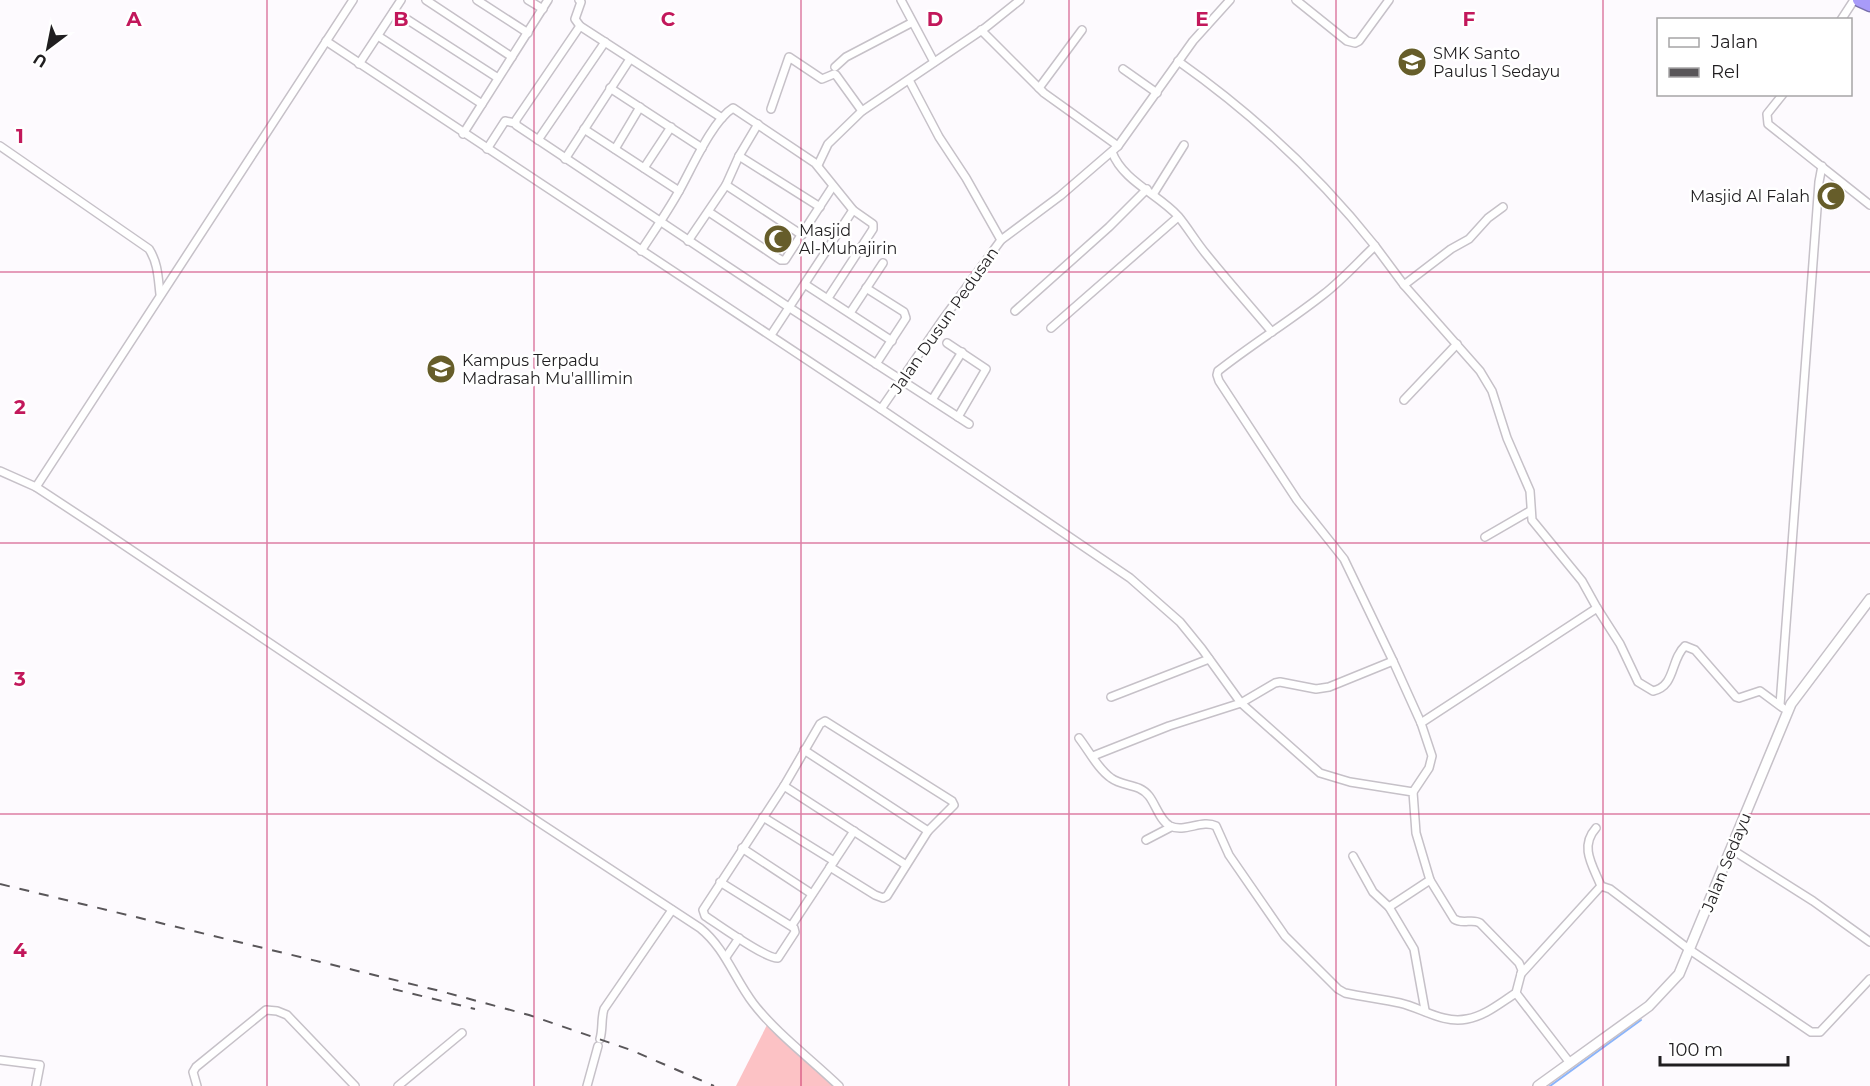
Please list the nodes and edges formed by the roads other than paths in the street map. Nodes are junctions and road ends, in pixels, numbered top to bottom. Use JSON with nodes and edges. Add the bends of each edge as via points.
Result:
{"nodes":[{"id":1,"x":353,"y":0,"type":"edge"},
{"id":2,"x":401,"y":0,"type":"edge"},
{"id":3,"x":426,"y":0,"type":"edge"},
{"id":4,"x":477,"y":0,"type":"edge"},
{"id":5,"x":528,"y":0,"type":"edge"},
{"id":6,"x":548,"y":0,"type":"edge"},
{"id":7,"x":901,"y":0,"type":"edge"},
{"id":8,"x":1020,"y":0,"type":"edge"},
{"id":9,"x":1230,"y":0,"type":"edge"},
{"id":10,"x":1296,"y":0,"type":"edge"},
{"id":11,"x":1389,"y":0,"type":"edge"},
{"id":12,"x":1854,"y":0,"type":"edge"},
{"id":13,"x":1859,"y":0,"type":"edge"},
{"id":14,"x":581,"y":1,"type":"edge"},
{"id":15,"x":1870,"y":5,"type":"edge"},
{"id":16,"x":543,"y":9,"type":"junction"},
{"id":17,"x":394,"y":11,"type":"junction"},
{"id":18,"x":1842,"y":18,"type":"edge"},
{"id":19,"x":911,"y":23,"type":"junction"},
{"id":20,"x":580,"y":26,"type":"junction"},
{"id":21,"x":981,"y":30,"type":"junction"},
{"id":22,"x":1082,"y":30,"type":"dead end"},
{"id":23,"x":528,"y":33,"type":"junction"},
{"id":24,"x":378,"y":36,"type":"junction"},
{"id":25,"x":326,"y":41,"type":"junction"},
{"id":26,"x":605,"y":42,"type":"junction"},
{"id":27,"x":512,"y":57,"type":"junction"},
{"id":28,"x":630,"y":59,"type":"junction"},
{"id":29,"x":934,"y":62,"type":"junction"},
{"id":30,"x":1178,"y":62,"type":"junction"},
{"id":31,"x":360,"y":64,"type":"junction"},
{"id":32,"x":836,"y":67,"type":"dead end"},
{"id":33,"x":1123,"y":69,"type":"dead end"},
{"id":34,"x":498,"y":78,"type":"junction"},
{"id":35,"x":909,"y":80,"type":"junction"},
{"id":36,"x":610,"y":88,"type":"junction"},
{"id":37,"x":1039,"y":88,"type":"junction"},
{"id":38,"x":1157,"y":93,"type":"junction"},
{"id":39,"x":1781,"y":96,"type":"edge"},
{"id":40,"x":482,"y":104,"type":"junction"},
{"id":41,"x":640,"y":107,"type":"junction"},
{"id":42,"x":771,"y":109,"type":"dead end"},
{"id":43,"x":862,"y":111,"type":"junction"},
{"id":44,"x":722,"y":118,"type":"junction"},
{"id":45,"x":515,"y":123,"type":"junction"},
{"id":46,"x":758,"y":124,"type":"junction"},
{"id":47,"x":671,"y":127,"type":"junction"},
{"id":48,"x":584,"y":129,"type":"junction"},
{"id":49,"x":464,"y":134,"type":"junction"},
{"id":50,"x":538,"y":140,"type":"junction"},
{"id":51,"x":1184,"y":145,"type":"dead end"},
{"id":52,"x":0,"y":146,"type":"edge"},
{"id":53,"x":1118,"y":146,"type":"junction"},
{"id":54,"x":702,"y":148,"type":"junction"},
{"id":55,"x":487,"y":149,"type":"junction"},
{"id":56,"x":615,"y":149,"type":"junction"},
{"id":57,"x":1112,"y":152,"type":"junction"},
{"id":58,"x":740,"y":156,"type":"junction"},
{"id":59,"x":565,"y":159,"type":"junction"},
{"id":60,"x":818,"y":165,"type":"junction"},
{"id":61,"x":1822,"y":166,"type":"junction"},
{"id":62,"x":644,"y":168,"type":"junction"},
{"id":63,"x":726,"y":184,"type":"junction"},
{"id":64,"x":833,"y":186,"type":"junction"},
{"id":65,"x":679,"y":191,"type":"junction"},
{"id":66,"x":1150,"y":191,"type":"junction"},
{"id":67,"x":1870,"y":205,"type":"edge"},
{"id":68,"x":820,"y":207,"type":"junction"},
{"id":69,"x":1503,"y":207,"type":"dead end"},
{"id":70,"x":853,"y":210,"type":"junction"},
{"id":71,"x":709,"y":212,"type":"junction"},
{"id":72,"x":1178,"y":217,"type":"junction"},
{"id":73,"x":660,"y":222,"type":"junction"},
{"id":74,"x":802,"y":235,"type":"junction"},
{"id":75,"x":1001,"y":240,"type":"junction"},
{"id":76,"x":688,"y":241,"type":"junction"},
{"id":77,"x":1375,"y":246,"type":"junction"},
{"id":78,"x":641,"y":251,"type":"junction"},
{"id":79,"x":883,"y":263,"type":"dead end"},
{"id":80,"x":806,"y":285,"type":"junction"},
{"id":81,"x":1404,"y":285,"type":"junction"},
{"id":82,"x":866,"y":288,"type":"junction"},
{"id":83,"x":160,"y":294,"type":"junction"},
{"id":84,"x":828,"y":298,"type":"junction"},
{"id":85,"x":790,"y":308,"type":"junction"},
{"id":86,"x":1015,"y":311,"type":"dead end"},
{"id":87,"x":850,"y":313,"type":"junction"},
{"id":88,"x":1051,"y":328,"type":"dead end"},
{"id":89,"x":1272,"y":332,"type":"junction"},
{"id":90,"x":771,"y":336,"type":"junction"},
{"id":91,"x":892,"y":341,"type":"junction"},
{"id":92,"x":947,"y":343,"type":"dead end"},
{"id":93,"x":1457,"y":344,"type":"junction"},
{"id":94,"x":962,"y":352,"type":"junction"},
{"id":95,"x":876,"y":364,"type":"junction"},
{"id":96,"x":902,"y":381,"type":"junction"},
{"id":97,"x":932,"y":400,"type":"junction"},
{"id":98,"x":1404,"y":400,"type":"dead end"},
{"id":99,"x":881,"y":409,"type":"junction"},
{"id":100,"x":958,"y":417,"type":"junction"},
{"id":101,"x":969,"y":424,"type":"dead end"},
{"id":102,"x":0,"y":471,"type":"edge"},
{"id":103,"x":36,"y":487,"type":"junction"},
{"id":104,"x":1530,"y":511,"type":"junction"},
{"id":105,"x":1485,"y":537,"type":"dead end"},
{"id":106,"x":1870,"y":599,"type":"edge"},
{"id":107,"x":1598,"y":608,"type":"junction"},
{"id":108,"x":1209,"y":658,"type":"junction"},
{"id":109,"x":1393,"y":661,"type":"junction"},
{"id":110,"x":1111,"y":697,"type":"dead end"},
{"id":111,"x":1240,"y":703,"type":"junction"},
{"id":112,"x":1784,"y":708,"type":"junction"},
{"id":113,"x":1421,"y":723,"type":"junction"},
{"id":114,"x":1079,"y":738,"type":"dead end"},
{"id":115,"x":804,"y":750,"type":"junction"},
{"id":116,"x":1095,"y":755,"type":"junction"},
{"id":117,"x":784,"y":786,"type":"junction"},
{"id":118,"x":1413,"y":796,"type":"junction"},
{"id":119,"x":762,"y":817,"type":"junction"},
{"id":120,"x":1171,"y":827,"type":"junction"},
{"id":121,"x":1596,"y":828,"type":"dead end"},
{"id":122,"x":854,"y":831,"type":"junction"},
{"id":123,"x":928,"y":831,"type":"junction"},
{"id":124,"x":1146,"y":840,"type":"dead end"},
{"id":125,"x":742,"y":848,"type":"junction"},
{"id":126,"x":1731,"y":849,"type":"junction"},
{"id":127,"x":1353,"y":856,"type":"dead end"},
{"id":128,"x":832,"y":864,"type":"junction"},
{"id":129,"x":906,"y":865,"type":"junction"},
{"id":130,"x":1430,"y":880,"type":"junction"},
{"id":131,"x":720,"y":882,"type":"junction"},
{"id":132,"x":1600,"y":886,"type":"junction"},
{"id":133,"x":812,"y":894,"type":"junction"},
{"id":134,"x":1389,"y":907,"type":"junction"},
{"id":135,"x":672,"y":910,"type":"junction"},
{"id":136,"x":792,"y":925,"type":"junction"},
{"id":137,"x":724,"y":928,"type":"junction"},
{"id":138,"x":740,"y":938,"type":"junction"},
{"id":139,"x":716,"y":942,"type":"junction"},
{"id":140,"x":1870,"y":942,"type":"edge"},
{"id":141,"x":1690,"y":950,"type":"junction"},
{"id":142,"x":726,"y":957,"type":"junction"},
{"id":143,"x":1521,"y":974,"type":"junction"},
{"id":144,"x":1870,"y":979,"type":"edge"},
{"id":145,"x":1515,"y":993,"type":"junction"},
{"id":146,"x":1425,"y":1010,"type":"junction"},
{"id":147,"x":462,"y":1033,"type":"dead end"},
{"id":148,"x":0,"y":1060,"type":"edge"},
{"id":149,"x":1570,"y":1063,"type":"junction"},
{"id":150,"x":36,"y":1086,"type":"edge"},
{"id":151,"x":197,"y":1086,"type":"edge"},
{"id":152,"x":355,"y":1086,"type":"edge"},
{"id":153,"x":398,"y":1086,"type":"edge"},
{"id":154,"x":587,"y":1086,"type":"edge"},
{"id":155,"x":839,"y":1086,"type":"edge"},
{"id":156,"x":1538,"y":1086,"type":"edge"}],
"edges":[{"from":1,"to":25,"type":"street"},
{"from":2,"to":17,"type":"street"},
{"from":3,"to":27,"type":"street"},
{"from":4,"to":23,"type":"street"},
{"from":5,"to":16,"type":"street"},
{"from":6,"to":16,"type":"street"},
{"from":7,"to":19,"type":"street"},
{"from":8,"to":21,"type":"street"},
{"from":9,"to":30,"type":"street","name":"Jalan Dusun Pedusan"},
{"from":10,"to":11,"type":"street","via":[[1347,41],[1355,43]]},
{"from":12,"to":18,"type":"street"},
{"from":13,"to":15,"type":"highway"},
{"from":14,"to":20,"type":"street","via":[[575,19]]},
{"from":16,"to":23,"type":"street"},
{"from":17,"to":24,"type":"street"},
{"from":17,"to":34,"type":"street"},
{"from":19,"to":29,"type":"street"},
{"from":19,"to":32,"type":"street","via":[[846,57]]},
{"from":20,"to":26,"type":"street"},
{"from":20,"to":45,"type":"street"},
{"from":21,"to":29,"type":"street"},
{"from":21,"to":37,"type":"street"},
{"from":22,"to":37,"type":"street"},
{"from":23,"to":27,"type":"street"},
{"from":24,"to":31,"type":"street"},
{"from":24,"to":40,"type":"street"},
{"from":25,"to":31,"type":"street"},
{"from":25,"to":83,"type":"street"},
{"from":26,"to":28,"type":"street"},
{"from":26,"to":50,"type":"street"},
{"from":27,"to":34,"type":"street"},
{"from":28,"to":36,"type":"street"},
{"from":28,"to":44,"type":"street"},
{"from":29,"to":35,"type":"street"},
{"from":30,"to":38,"type":"street","name":"Jalan Dusun Pedusan"},
{"from":30,"to":77,"type":"street","via":[[1243,109],[1293,155],[1343,206]]},
{"from":31,"to":49,"type":"street"},
{"from":33,"to":38,"type":"street"},
{"from":34,"to":40,"type":"street"},
{"from":35,"to":43,"type":"street"},
{"from":35,"to":75,"type":"street"},
{"from":36,"to":41,"type":"street"},
{"from":36,"to":48,"type":"street"},
{"from":37,"to":53,"type":"street"},
{"from":38,"to":53,"type":"street","name":"Jalan Dusun Pedusan"},
{"from":39,"to":61,"type":"street","via":[[1767,114],[1768,124]]},
{"from":40,"to":49,"type":"street"},
{"from":41,"to":47,"type":"street"},
{"from":41,"to":56,"type":"street"},
{"from":42,"to":43,"type":"street","via":[[789,57],[822,79],[837,75]]},
{"from":43,"to":60,"type":"street","via":[[828,144]]},
{"from":44,"to":46,"type":"street","via":[[733,108]]},
{"from":44,"to":54,"type":"street"},
{"from":45,"to":50,"type":"street"},
{"from":45,"to":55,"type":"street","via":[[505,121]]},
{"from":46,"to":58,"type":"street"},
{"from":46,"to":60,"type":"street"},
{"from":47,"to":54,"type":"street"},
{"from":47,"to":62,"type":"street"},
{"from":48,"to":56,"type":"street"},
{"from":48,"to":59,"type":"street"},
{"from":49,"to":55,"type":"street"},
{"from":50,"to":59,"type":"street"},
{"from":51,"to":66,"type":"street"},
{"from":52,"to":83,"type":"street","via":[[149,249],[157,267]]},
{"from":53,"to":57,"type":"street","name":"Jalan Dusun Pedusan"},
{"from":54,"to":65,"type":"street"},
{"from":55,"to":78,"type":"street"},
{"from":56,"to":62,"type":"street"},
{"from":57,"to":66,"type":"street","via":[[1116,163]]},
{"from":57,"to":75,"type":"street","name":"Jalan Dusun Pedusan"},
{"from":58,"to":63,"type":"street"},
{"from":58,"to":68,"type":"street"},
{"from":59,"to":73,"type":"street"},
{"from":60,"to":64,"type":"street"},
{"from":61,"to":67,"type":"street"},
{"from":61,"to":112,"type":"street"},
{"from":62,"to":65,"type":"street"},
{"from":63,"to":71,"type":"street"},
{"from":63,"to":74,"type":"street"},
{"from":64,"to":68,"type":"street"},
{"from":64,"to":70,"type":"street"},
{"from":65,"to":73,"type":"street"},
{"from":66,"to":72,"type":"street"},
{"from":66,"to":86,"type":"street"},
{"from":68,"to":74,"type":"street"},
{"from":69,"to":81,"type":"street","via":[[1469,239]]},
{"from":70,"to":80,"type":"street"},
{"from":70,"to":84,"type":"street","via":[[871,221],[873,229]]},
{"from":71,"to":74,"type":"street","via":[[783,260]]},
{"from":71,"to":76,"type":"street"},
{"from":72,"to":88,"type":"street"},
{"from":72,"to":89,"type":"street"},
{"from":73,"to":76,"type":"street"},
{"from":73,"to":78,"type":"street"},
{"from":75,"to":96,"type":"street","name":"Jalan Dusun Pedusan"},
{"from":76,"to":85,"type":"street"},
{"from":77,"to":81,"type":"street"},
{"from":77,"to":89,"type":"street","via":[[1326,293]]},
{"from":78,"to":90,"type":"street"},
{"from":79,"to":82,"type":"street"},
{"from":80,"to":84,"type":"street"},
{"from":80,"to":85,"type":"street"},
{"from":81,"to":93,"type":"street"},
{"from":82,"to":87,"type":"street"},
{"from":82,"to":91,"type":"street","via":[[906,315]]},
{"from":83,"to":103,"type":"street"},
{"from":84,"to":87,"type":"street"},
{"from":85,"to":90,"type":"street"},
{"from":85,"to":95,"type":"street"},
{"from":87,"to":91,"type":"street"},
{"from":89,"to":109,"type":"street","via":[[1218,371],[1218,378],[1297,500],[1344,559]]},
{"from":90,"to":99,"type":"street"},
{"from":91,"to":95,"type":"street"},
{"from":92,"to":94,"type":"street"},
{"from":93,"to":98,"type":"street"},
{"from":93,"to":104,"type":"street","via":[[1492,391],[1530,491]]},
{"from":94,"to":97,"type":"street"},
{"from":94,"to":100,"type":"street","via":[[986,369]]},
{"from":95,"to":96,"type":"street"},
{"from":96,"to":97,"type":"street"},
{"from":96,"to":99,"type":"street","name":"Jalan Dusun Pedusan"},
{"from":97,"to":100,"type":"street"},
{"from":99,"to":108,"type":"street","via":[[1139,584],[1180,622]]},
{"from":100,"to":101,"type":"street"},
{"from":102,"to":103,"type":"street"},
{"from":103,"to":135,"type":"street"},
{"from":104,"to":105,"type":"street"},
{"from":104,"to":107,"type":"street","via":[[1532,520],[1582,581]]},
{"from":106,"to":112,"type":"street","name":"Jalan Sedayu"},
{"from":107,"to":112,"type":"street","via":[[1638,682],[1646,688],[1653,691],[1665,687],[1679,652],[1689,646],[1736,697],[1760,691]]},
{"from":107,"to":113,"type":"street"},
{"from":108,"to":110,"type":"street"},
{"from":108,"to":111,"type":"street"},
{"from":109,"to":111,"type":"street","via":[[1316,690],[1280,682]]},
{"from":109,"to":113,"type":"street"},
{"from":111,"to":116,"type":"street"},
{"from":111,"to":118,"type":"street","via":[[1320,773]]},
{"from":112,"to":126,"type":"street","name":"Jalan Sedayu"},
{"from":113,"to":118,"type":"street","via":[[1432,759]]},
{"from":114,"to":116,"type":"street"},
{"from":115,"to":117,"type":"street"},
{"from":115,"to":123,"type":"street"},
{"from":115,"to":123,"type":"street","via":[[820,724],[829,721],[952,801],[952,808]]},
{"from":116,"to":120,"type":"street","via":[[1112,779],[1137,786],[1148,794]]},
{"from":117,"to":119,"type":"street"},
{"from":117,"to":122,"type":"street"},
{"from":118,"to":130,"type":"street","via":[[1416,833]]},
{"from":119,"to":125,"type":"street"},
{"from":119,"to":128,"type":"street"},
{"from":120,"to":124,"type":"street"},
{"from":120,"to":146,"type":"street","via":[[1216,826],[1229,855],[1285,936],[1334,986],[1345,993]]},
{"from":121,"to":132,"type":"street","via":[[1588,838],[1587,849]]},
{"from":122,"to":128,"type":"street"},
{"from":122,"to":129,"type":"street"},
{"from":123,"to":129,"type":"street"},
{"from":125,"to":131,"type":"street"},
{"from":125,"to":133,"type":"street"},
{"from":126,"to":140,"type":"street"},
{"from":126,"to":141,"type":"street","name":"Jalan Sedayu"},
{"from":127,"to":134,"type":"street","via":[[1373,892]]},
{"from":128,"to":129,"type":"street","via":[[883,898]]},
{"from":128,"to":133,"type":"street"},
{"from":130,"to":134,"type":"street"},
{"from":130,"to":143,"type":"street","via":[[1454,920],[1480,923],[1519,963]]},
{"from":131,"to":136,"type":"street"},
{"from":131,"to":137,"type":"street","via":[[703,910],[705,916]]},
{"from":132,"to":141,"type":"street","via":[[1610,889]]},
{"from":132,"to":143,"type":"street"},
{"from":133,"to":136,"type":"street"},
{"from":134,"to":146,"type":"street","via":[[1414,949]]},
{"from":135,"to":139,"type":"street"},
{"from":135,"to":154,"type":"street","via":[[604,1009],[603,1028]]},
{"from":136,"to":138,"type":"street","via":[[795,932],[775,959]]},
{"from":137,"to":138,"type":"street"},
{"from":137,"to":139,"type":"street"},
{"from":138,"to":142,"type":"street"},
{"from":139,"to":142,"type":"street"},
{"from":141,"to":144,"type":"street","via":[[1811,1032],[1821,1032]]},
{"from":141,"to":149,"type":"street","name":"Jalan Sedayu","via":[[1679,974],[1649,1006]]},
{"from":142,"to":155,"type":"street","via":[[758,1009]]},
{"from":143,"to":145,"type":"street"},
{"from":145,"to":146,"type":"street","via":[[1480,1016],[1466,1020],[1442,1018]]},
{"from":145,"to":149,"type":"street"},
{"from":147,"to":153,"type":"street"},
{"from":148,"to":150,"type":"street","via":[[40,1065]]},
{"from":149,"to":156,"type":"street","name":"Jalan Sedayu"},
{"from":151,"to":152,"type":"street","via":[[193,1072],[196,1067],[266,1011],[287,1015]]}]}
